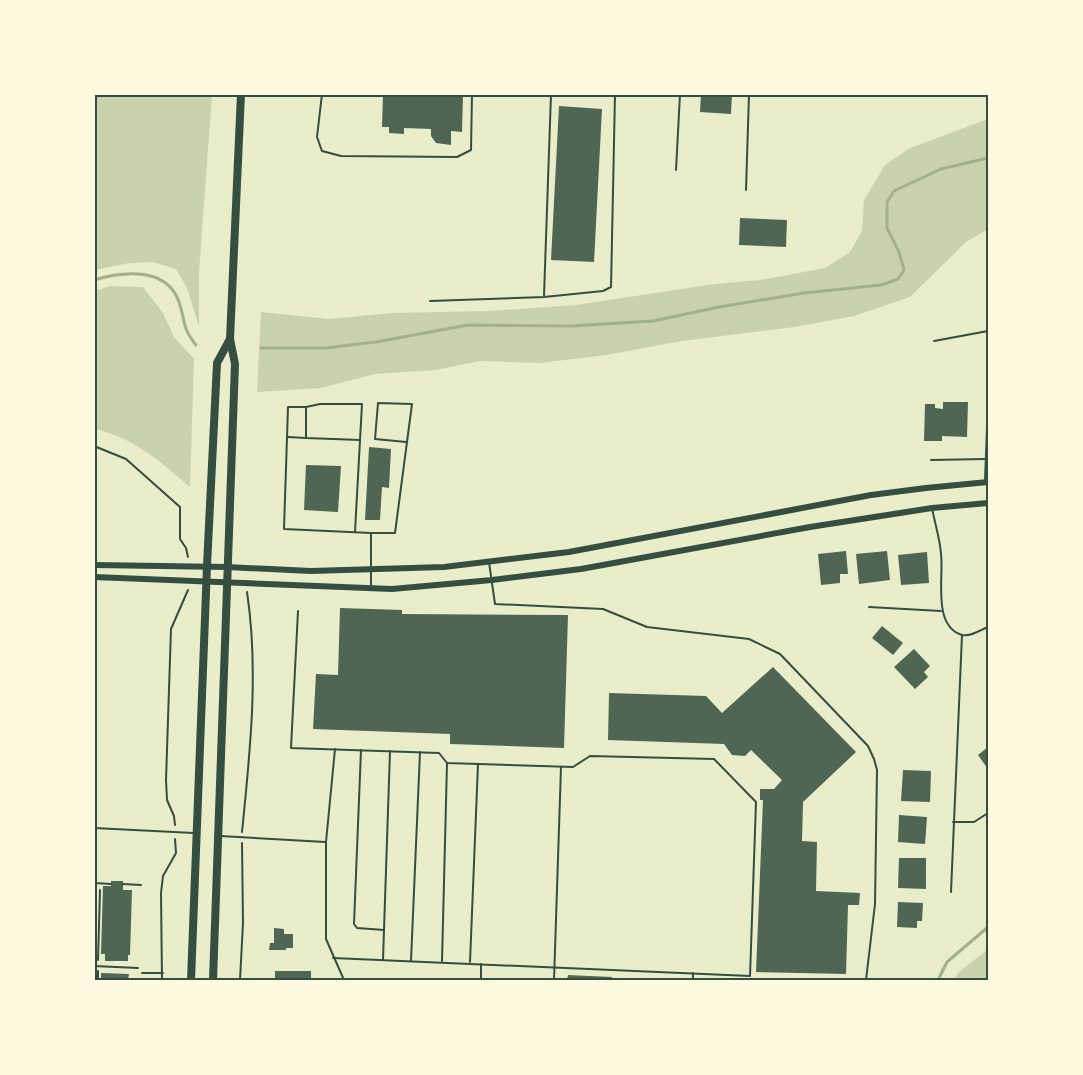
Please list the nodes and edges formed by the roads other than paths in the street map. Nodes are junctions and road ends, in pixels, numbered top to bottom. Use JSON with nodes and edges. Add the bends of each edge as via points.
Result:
{"nodes":[{"id":1,"x":241,"y":94,"type":"edge"},
{"id":2,"x":322,"y":94,"type":"edge"},
{"id":3,"x":472,"y":94,"type":"edge"},
{"id":4,"x":551,"y":94,"type":"edge"},
{"id":5,"x":615,"y":94,"type":"edge"},
{"id":6,"x":680,"y":94,"type":"edge"},
{"id":7,"x":749,"y":94,"type":"edge"},
{"id":8,"x":676,"y":170,"type":"dead end"},
{"id":9,"x":746,"y":190,"type":"dead end"},
{"id":10,"x":544,"y":297,"type":"junction"},
{"id":11,"x":430,"y":300,"type":"dead end"},
{"id":12,"x":988,"y":332,"type":"edge"},
{"id":13,"x":230,"y":339,"type":"junction"},
{"id":14,"x":934,"y":341,"type":"dead end"},
{"id":15,"x":988,"y":401,"type":"edge"},
{"id":16,"x":306,"y":407,"type":"junction"},
{"id":17,"x":287,"y":437,"type":"junction"},
{"id":18,"x":306,"y":438,"type":"junction"},
{"id":19,"x":360,"y":440,"type":"junction"},
{"id":20,"x":406,"y":442,"type":"junction"},
{"id":21,"x":985,"y":459,"type":"junction"},
{"id":22,"x":931,"y":460,"type":"dead end"},
{"id":23,"x":987,"y":483,"type":"edge"},
{"id":24,"x":988,"y":504,"type":"edge"},
{"id":25,"x":932,"y":508,"type":"junction"},
{"id":26,"x":355,"y":532,"type":"junction"},
{"id":27,"x":371,"y":533,"type":"junction"},
{"id":28,"x":489,"y":562,"type":"junction"},
{"id":29,"x":94,"y":565,"type":"edge"},
{"id":30,"x":207,"y":566,"type":"junction"},
{"id":31,"x":227,"y":567,"type":"junction"},
{"id":32,"x":371,"y":570,"type":"junction"},
{"id":33,"x":94,"y":577,"type":"edge"},
{"id":34,"x":492,"y":580,"type":"junction"},
{"id":35,"x":207,"y":582,"type":"junction"},
{"id":36,"x":226,"y":583,"type":"junction"},
{"id":37,"x":371,"y":589,"type":"junction"},
{"id":38,"x":869,"y":607,"type":"dead end"},
{"id":39,"x":298,"y":611,"type":"dead end"},
{"id":40,"x":942,"y":611,"type":"junction"},
{"id":41,"x":988,"y":627,"type":"edge"},
{"id":42,"x":962,"y":635,"type":"junction"},
{"id":43,"x":334,"y":749,"type":"junction"},
{"id":44,"x":361,"y":750,"type":"junction"},
{"id":45,"x":390,"y":751,"type":"junction"},
{"id":46,"x":420,"y":752,"type":"junction"},
{"id":47,"x":447,"y":763,"type":"junction"},
{"id":48,"x":478,"y":764,"type":"junction"},
{"id":49,"x":561,"y":767,"type":"junction"},
{"id":50,"x":988,"y":813,"type":"edge"},
{"id":51,"x":953,"y":822,"type":"junction"},
{"id":52,"x":94,"y":828,"type":"edge"},
{"id":53,"x":196,"y":833,"type":"junction"},
{"id":54,"x":217,"y":835,"type":"junction"},
{"id":55,"x":327,"y":842,"type":"junction"},
{"id":56,"x":94,"y":883,"type":"edge"},
{"id":57,"x":111,"y":884,"type":"dead end"},
{"id":58,"x":123,"y":884,"type":"dead end"},
{"id":59,"x":141,"y":885,"type":"dead end"},
{"id":60,"x":951,"y":892,"type":"dead end"},
{"id":61,"x":384,"y":930,"type":"junction"},
{"id":62,"x":333,"y":958,"type":"junction"},
{"id":63,"x":383,"y":960,"type":"junction"},
{"id":64,"x":411,"y":961,"type":"junction"},
{"id":65,"x":442,"y":962,"type":"junction"},
{"id":66,"x":470,"y":963,"type":"junction"},
{"id":67,"x":481,"y":964,"type":"junction"},
{"id":68,"x":96,"y":966,"type":"edge"},
{"id":69,"x":554,"y":967,"type":"junction"},
{"id":70,"x":138,"y":968,"type":"dead end"},
{"id":71,"x":693,"y":973,"type":"junction"},
{"id":72,"x":191,"y":981,"type":"edge"},
{"id":73,"x":213,"y":981,"type":"edge"},
{"id":74,"x":344,"y":981,"type":"edge"},
{"id":75,"x":481,"y":981,"type":"edge"},
{"id":76,"x":554,"y":981,"type":"edge"},
{"id":77,"x":693,"y":981,"type":"edge"},
{"id":78,"x":866,"y":981,"type":"edge"}],
"edges":[{"from":1,"to":13,"type":"highway"},
{"from":2,"to":3,"type":"lane","via":[[317,137],[322,151],[341,156],[457,157],[471,150]]},
{"from":4,"to":10,"type":"lane"},
{"from":5,"to":10,"type":"lane","via":[[611,287]]},
{"from":6,"to":8,"type":"lane"},
{"from":7,"to":9,"type":"lane"},
{"from":10,"to":11,"type":"lane"},
{"from":12,"to":14,"type":"lane"},
{"from":13,"to":30,"type":"highway","via":[[218,363]]},
{"from":13,"to":31,"type":"highway","via":[[235,364]]},
{"from":15,"to":21,"type":"lane"},
{"from":16,"to":17,"type":"lane","via":[[288,407]]},
{"from":16,"to":18,"type":"lane"},
{"from":16,"to":19,"type":"lane","via":[[362,404]]},
{"from":17,"to":18,"type":"lane"},
{"from":17,"to":26,"type":"lane","via":[[284,529]]},
{"from":18,"to":19,"type":"lane"},
{"from":19,"to":26,"type":"lane"},
{"from":20,"to":20,"type":"lane","via":[[412,404],[378,403],[375,439]]},
{"from":20,"to":27,"type":"lane","via":[[395,533]]},
{"from":21,"to":22,"type":"lane"},
{"from":21,"to":23,"type":"lane"},
{"from":23,"to":28,"type":"street","via":[[872,495],[569,552]]},
{"from":24,"to":25,"type":"street"},
{"from":25,"to":34,"type":"street","via":[[581,569]]},
{"from":25,"to":40,"type":"lane","via":[[942,553]]},
{"from":26,"to":27,"type":"lane"},
{"from":27,"to":32,"type":"lane"},
{"from":28,"to":32,"type":"street"},
{"from":28,"to":34,"type":"lane"},
{"from":29,"to":30,"type":"street"},
{"from":30,"to":31,"type":"street"},
{"from":30,"to":35,"type":"highway"},
{"from":31,"to":32,"type":"street","via":[[310,572]]},
{"from":31,"to":36,"type":"highway"},
{"from":32,"to":37,"type":"lane"},
{"from":33,"to":35,"type":"street"},
{"from":34,"to":37,"type":"street"},
{"from":34,"to":78,"type":"lane","via":[[495,604],[603,609],[647,627],[750,639],[780,654],[868,746],[877,770],[875,904]]},
{"from":35,"to":36,"type":"street"},
{"from":35,"to":53,"type":"highway"},
{"from":36,"to":37,"type":"street"},
{"from":36,"to":54,"type":"highway"},
{"from":38,"to":40,"type":"lane"},
{"from":39,"to":43,"type":"lane","via":[[291,748]]},
{"from":40,"to":42,"type":"lane","via":[[950,627]]},
{"from":41,"to":42,"type":"lane"},
{"from":42,"to":51,"type":"lane"},
{"from":43,"to":44,"type":"lane"},
{"from":43,"to":55,"type":"lane"},
{"from":44,"to":45,"type":"lane"},
{"from":44,"to":61,"type":"lane","via":[[354,924],[357,928]]},
{"from":45,"to":46,"type":"lane"},
{"from":45,"to":61,"type":"lane"},
{"from":46,"to":47,"type":"lane","via":[[439,753]]},
{"from":46,"to":64,"type":"lane"},
{"from":47,"to":48,"type":"lane"},
{"from":47,"to":65,"type":"lane"},
{"from":48,"to":49,"type":"lane"},
{"from":48,"to":66,"type":"lane"},
{"from":49,"to":69,"type":"lane"},
{"from":49,"to":71,"type":"lane","via":[[573,767],[590,756],[714,759],[756,802],[750,976]]},
{"from":50,"to":51,"type":"lane","via":[[975,822]]},
{"from":51,"to":60,"type":"lane"},
{"from":52,"to":53,"type":"lane"},
{"from":53,"to":72,"type":"highway"},
{"from":54,"to":55,"type":"lane"},
{"from":54,"to":73,"type":"highway"},
{"from":55,"to":62,"type":"lane","via":[[326,939]]},
{"from":56,"to":57,"type":"lane"},
{"from":58,"to":59,"type":"lane"},
{"from":61,"to":63,"type":"lane"},
{"from":62,"to":63,"type":"lane"},
{"from":62,"to":74,"type":"lane"},
{"from":63,"to":64,"type":"lane"},
{"from":64,"to":65,"type":"lane"},
{"from":65,"to":66,"type":"lane"},
{"from":66,"to":67,"type":"lane"},
{"from":67,"to":69,"type":"lane"},
{"from":67,"to":75,"type":"lane"},
{"from":68,"to":70,"type":"lane"},
{"from":69,"to":71,"type":"lane"},
{"from":69,"to":76,"type":"lane"},
{"from":71,"to":77,"type":"lane"}]}
